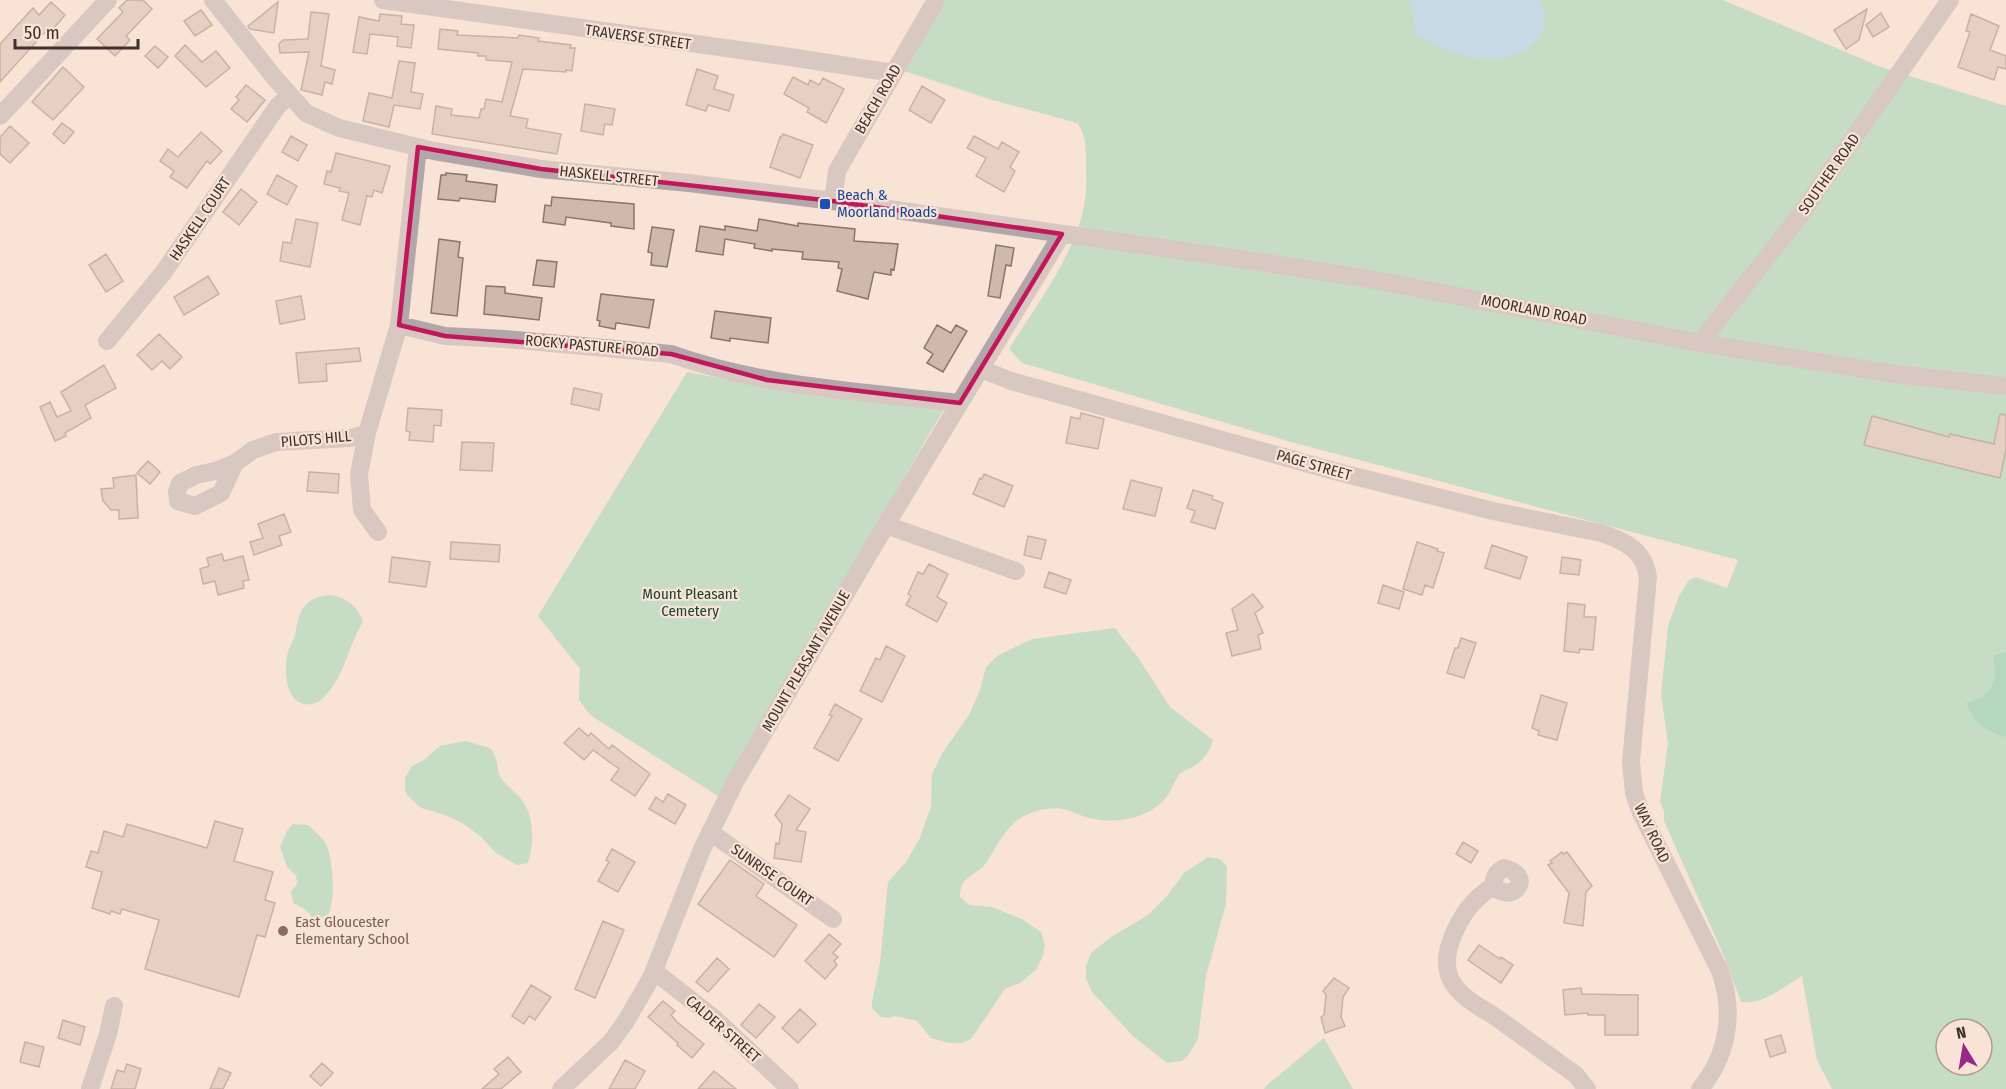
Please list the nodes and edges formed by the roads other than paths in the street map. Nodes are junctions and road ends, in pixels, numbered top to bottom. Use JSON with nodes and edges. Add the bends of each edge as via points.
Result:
{"nodes":[{"id":1,"x":108,"y":0,"type":"edge"},
{"id":2,"x":213,"y":0,"type":"edge"},
{"id":3,"x":383,"y":0,"type":"edge"},
{"id":4,"x":936,"y":0,"type":"edge"},
{"id":5,"x":1950,"y":0,"type":"edge"},
{"id":6,"x":407,"y":2,"type":"edge"},
{"id":7,"x":893,"y":74,"type":"junction"},
{"id":8,"x":289,"y":95,"type":"junction"},
{"id":9,"x":0,"y":116,"type":"edge"},
{"id":10,"x":418,"y":147,"type":"junction"},
{"id":11,"x":833,"y":201,"type":"junction"},
{"id":12,"x":1062,"y":234,"type":"junction"},
{"id":13,"x":399,"y":325,"type":"junction"},
{"id":14,"x":107,"y":341,"type":"dead end"},
{"id":15,"x":1700,"y":343,"type":"junction"},
{"id":16,"x":981,"y":369,"type":"junction"},
{"id":17,"x":2006,"y":386,"type":"edge"},
{"id":18,"x":960,"y":403,"type":"junction"},
{"id":19,"x":366,"y":433,"type":"junction"},
{"id":20,"x":235,"y":463,"type":"dead end"},
{"id":21,"x":886,"y":525,"type":"junction"},
{"id":22,"x":378,"y":532,"type":"dead end"},
{"id":23,"x":1644,"y":560,"type":"joint"},
{"id":24,"x":1016,"y":571,"type":"dead end"},
{"id":25,"x":710,"y":832,"type":"junction"},
{"id":26,"x":1493,"y":886,"type":"dead end"},
{"id":27,"x":833,"y":919,"type":"dead end"},
{"id":28,"x":654,"y":971,"type":"junction"},
{"id":29,"x":114,"y":1006,"type":"dead end"},
{"id":30,"x":90,"y":1089,"type":"edge"},
{"id":31,"x":561,"y":1089,"type":"edge"},
{"id":32,"x":790,"y":1089,"type":"edge"},
{"id":33,"x":1587,"y":1089,"type":"edge"},
{"id":34,"x":1700,"y":1089,"type":"edge"}],
"edges":[{"from":1,"to":9,"type":"street"},
{"from":2,"to":8,"type":"street","name":"HASKELL STREET"},
{"from":3,"to":6,"type":"street","name":"TRAVERSE STREET"},
{"from":4,"to":7,"type":"street","name":"BEACH ROAD"},
{"from":5,"to":15,"type":"street","name":"SOUTHER ROAD","via":[[1800,215]]},
{"from":6,"to":7,"type":"street","name":"TRAVERSE STREET"},
{"from":7,"to":11,"type":"street","name":"BEACH ROAD","via":[[837,171]]},
{"from":8,"to":10,"type":"street","name":"HASKELL STREET","via":[[306,114],[339,128]]},
{"from":8,"to":14,"type":"street","name":"HASKELL COURT","via":[[163,273]]},
{"from":10,"to":11,"type":"street","name":"HASKELL STREET","via":[[541,169]]},
{"from":10,"to":13,"type":"street"},
{"from":11,"to":12,"type":"street","name":"HASKELL STREET"},
{"from":12,"to":15,"type":"street","name":"MOORLAND ROAD","via":[[1364,278]]},
{"from":12,"to":16,"type":"street","name":"MOUNT PLEASANT AVENUE"},
{"from":13,"to":18,"type":"street","name":"ROCKY PASTURE ROAD","via":[[445,336],[671,354],[767,380]]},
{"from":13,"to":19,"type":"street","name":"PILOTS HILL"},
{"from":15,"to":17,"type":"street","name":"MOORLAND ROAD","via":[[1894,374]]},
{"from":16,"to":18,"type":"street","name":"MOUNT PLEASANT AVENUE"},
{"from":16,"to":23,"type":"street","name":"PAGE STREET","via":[[1011,381],[1334,471],[1601,533],[1630,545]]},
{"from":18,"to":21,"type":"street","name":"MOUNT PLEASANT AVENUE"},
{"from":19,"to":20,"type":"street","name":"PILOTS HILL","via":[[351,438],[276,442],[253,450]]},
{"from":19,"to":22,"type":"street","name":"PILOTS HILL","via":[[359,474],[362,510]]},
{"from":21,"to":24,"type":"street"},
{"from":21,"to":25,"type":"street","name":"MOUNT PLEASANT AVENUE","via":[[735,782]]},
{"from":23,"to":34,"type":"street","name":"WAY ROAD","via":[[1648,577],[1631,762],[1634,793],[1720,971],[1727,999],[1724,1046]]},
{"from":25,"to":27,"type":"street","name":"SUNRISE COURT"},
{"from":25,"to":28,"type":"street","name":"MOUNT PLEASANT AVENUE"},
{"from":26,"to":33,"type":"street","via":[[1474,900],[1458,923],[1447,952],[1451,980],[1467,997],[1576,1075]]},
{"from":28,"to":31,"type":"street","name":"MOUNT PLEASANT AVENUE","via":[[611,1042]]},
{"from":28,"to":32,"type":"street","name":"CALDER STREET","via":[[714,1018]]},
{"from":29,"to":30,"type":"street"}]}
